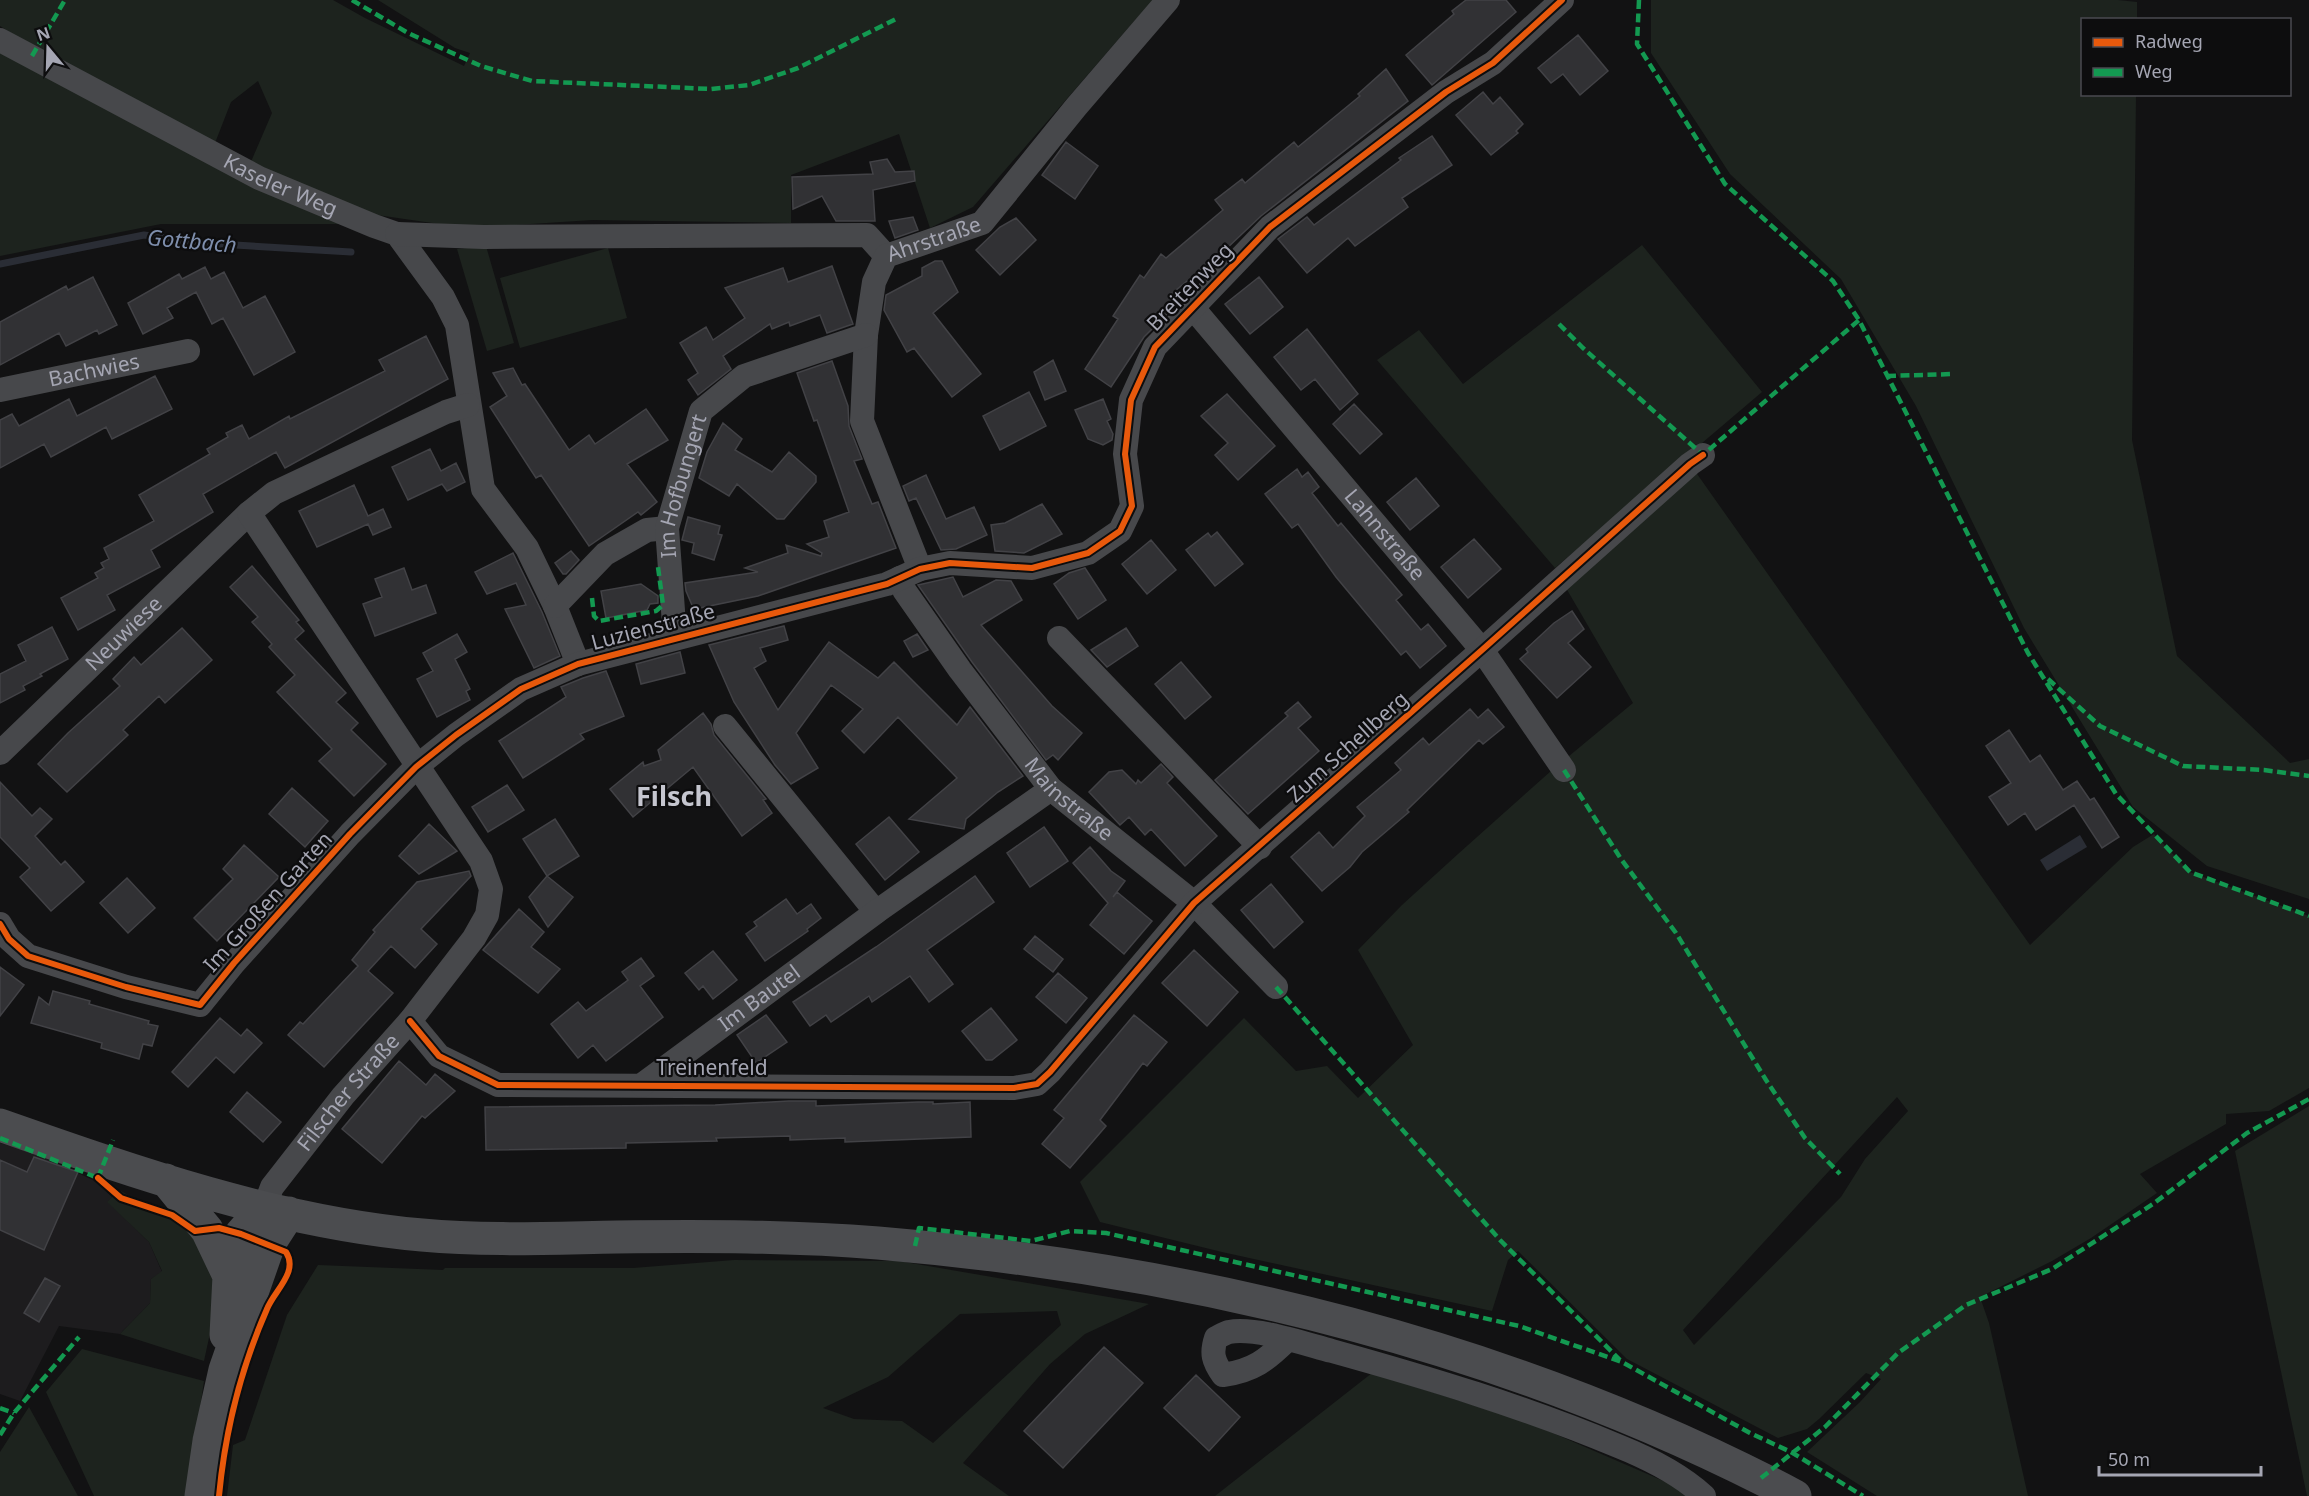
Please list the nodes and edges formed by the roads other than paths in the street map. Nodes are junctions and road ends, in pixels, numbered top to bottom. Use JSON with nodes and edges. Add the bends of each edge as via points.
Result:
{"nodes":[{"id":1,"x":1168,"y":0,"type":"edge"},
{"id":2,"x":1562,"y":0,"type":"edge"},
{"id":3,"x":0,"y":40,"type":"edge"},
{"id":4,"x":397,"y":234,"type":"junction"},
{"id":5,"x":886,"y":256,"type":"junction"},
{"id":6,"x":1193,"y":308,"type":"junction"},
{"id":7,"x":866,"y":335,"type":"junction"},
{"id":8,"x":188,"y":351,"type":"dead end"},
{"id":9,"x":0,"y":390,"type":"edge"},
{"id":10,"x":457,"y":409,"type":"junction"},
{"id":11,"x":1703,"y":455,"type":"dead end"},
{"id":12,"x":249,"y":513,"type":"junction"},
{"id":13,"x":667,"y":528,"type":"junction"},
{"id":14,"x":910,"y":574,"type":"junction"},
{"id":15,"x":555,"y":606,"type":"junction"},
{"id":16,"x":675,"y":638,"type":"junction"},
{"id":17,"x":1059,"y":638,"type":"dead end"},
{"id":18,"x":1482,"y":650,"type":"junction"},
{"id":19,"x":578,"y":664,"type":"junction"},
{"id":20,"x":724,"y":726,"type":"dead end"},
{"id":21,"x":0,"y":753,"type":"edge"},
{"id":22,"x":416,"y":767,"type":"junction"},
{"id":23,"x":1564,"y":770,"type":"dead end"},
{"id":24,"x":1051,"y":789,"type":"junction"},
{"id":25,"x":1260,"y":847,"type":"junction"},
{"id":26,"x":1194,"y":903,"type":"junction"},
{"id":27,"x":876,"y":912,"type":"junction"},
{"id":28,"x":0,"y":924,"type":"edge"},
{"id":29,"x":1276,"y":987,"type":"dead end"},
{"id":30,"x":410,"y":1021,"type":"junction"},
{"id":31,"x":1037,"y":1084,"type":"joint"},
{"id":32,"x":642,"y":1085,"type":"junction"},
{"id":33,"x":0,"y":1125,"type":"edge"},
{"id":34,"x":166,"y":1179,"type":"junction"},
{"id":35,"x":277,"y":1211,"type":"junction"},
{"id":36,"x":229,"y":1276,"type":"junction"},
{"id":37,"x":1288,"y":1339,"type":"dead end"},
{"id":38,"x":225,"y":1370,"type":"junction"},
{"id":39,"x":1756,"y":1487,"type":"edge"},
{"id":40,"x":201,"y":1496,"type":"edge"},
{"id":41,"x":1704,"y":1496,"type":"edge"},
{"id":42,"x":1795,"y":1496,"type":"edge"}],
"edges":[{"from":1,"to":5,"type":"street","name":"Ahrstraße","via":[[982,223]]},
{"from":2,"to":6,"type":"street","name":"Breitenweg","via":[[1493,63],[1446,93],[1270,227]]},
{"from":3,"to":4,"type":"street","name":"Kaseler Weg","via":[[259,178]]},
{"from":4,"to":5,"type":"street","name":"Kaseler Weg","via":[[867,235]]},
{"from":4,"to":10,"type":"street","via":[[443,297],[457,325]]},
{"from":5,"to":7,"type":"street","name":"Ahrstraße","via":[[874,282]]},
{"from":6,"to":14,"type":"street","name":"Breitenweg","via":[[1155,347],[1131,400],[1125,454],[1132,506],[1120,531],[1088,553],[1032,568],[950,563]]},
{"from":6,"to":18,"type":"street","name":"Lahnstraße"},
{"from":7,"to":13,"type":"street","name":"Im Hofbungert","via":[[744,376],[701,411]]},
{"from":7,"to":14,"type":"street","name":"Ahrstraße","via":[[862,421]]},
{"from":8,"to":9,"type":"street","name":"Bachwies"},
{"from":10,"to":12,"type":"street","name":"Neuwiese","via":[[274,493]]},
{"from":10,"to":15,"type":"street","via":[[483,489],[527,548]]},
{"from":11,"to":18,"type":"street","name":"Zum Schellberg"},
{"from":12,"to":21,"type":"street","name":"Neuwiese"},
{"from":12,"to":22,"type":"street"},
{"from":13,"to":15,"type":"street","via":[[647,530],[605,554]]},
{"from":13,"to":16,"type":"street","name":"Im Hofbungert"},
{"from":14,"to":16,"type":"street","name":"Luzienstraße","via":[[887,584]]},
{"from":14,"to":24,"type":"street","name":"Mainstraße","via":[[904,590]]},
{"from":15,"to":19,"type":"street"},
{"from":16,"to":19,"type":"street","name":"Luzienstraße"},
{"from":17,"to":25,"type":"street"},
{"from":18,"to":23,"type":"street","name":"Lahnstraße"},
{"from":18,"to":25,"type":"street","name":"Zum Schellberg"},
{"from":19,"to":22,"type":"street","name":"Luzienstraße","via":[[521,689]]},
{"from":20,"to":27,"type":"street"},
{"from":22,"to":28,"type":"street","name":"Im Großen Garten","via":[[350,834],[200,1005],[28,956],[9,939]]},
{"from":22,"to":30,"type":"street","name":"Filscher Straße","via":[[481,861],[490,889],[488,915]]},
{"from":24,"to":26,"type":"street","name":"Mainstraße"},
{"from":24,"to":27,"type":"street","name":"Im Bautel"},
{"from":25,"to":26,"type":"street","name":"Zum Schellberg"},
{"from":26,"to":29,"type":"street","name":"Mainstraße"},
{"from":26,"to":31,"type":"street","name":"Zum Schellberg"},
{"from":27,"to":32,"type":"street","name":"Im Bautel"},
{"from":30,"to":32,"type":"street","name":"Treinenfeld","via":[[439,1056],[498,1085]]},
{"from":30,"to":35,"type":"street","name":"Filscher Straße","via":[[342,1096],[272,1187]]},
{"from":31,"to":32,"type":"street","name":"Treinenfeld","via":[[1014,1088]]},
{"from":33,"to":34,"type":"main road"},
{"from":34,"to":35,"type":"main road"},
{"from":34,"to":36,"type":"main road","via":[[207,1230]]},
{"from":35,"to":36,"type":"main road","via":[[241,1234]]},
{"from":35,"to":38,"type":"main road"},
{"from":35,"to":39,"type":"main road","via":[[343,1224],[443,1236],[721,1236],[871,1242],[1130,1274],[1308,1313],[1500,1369],[1631,1418]]},
{"from":36,"to":38,"type":"main road"},
{"from":37,"to":41,"type":"street","via":[[1517,1406],[1619,1446],[1690,1483]]},
{"from":38,"to":40,"type":"main road"},
{"from":39,"to":42,"type":"main road"}]}
